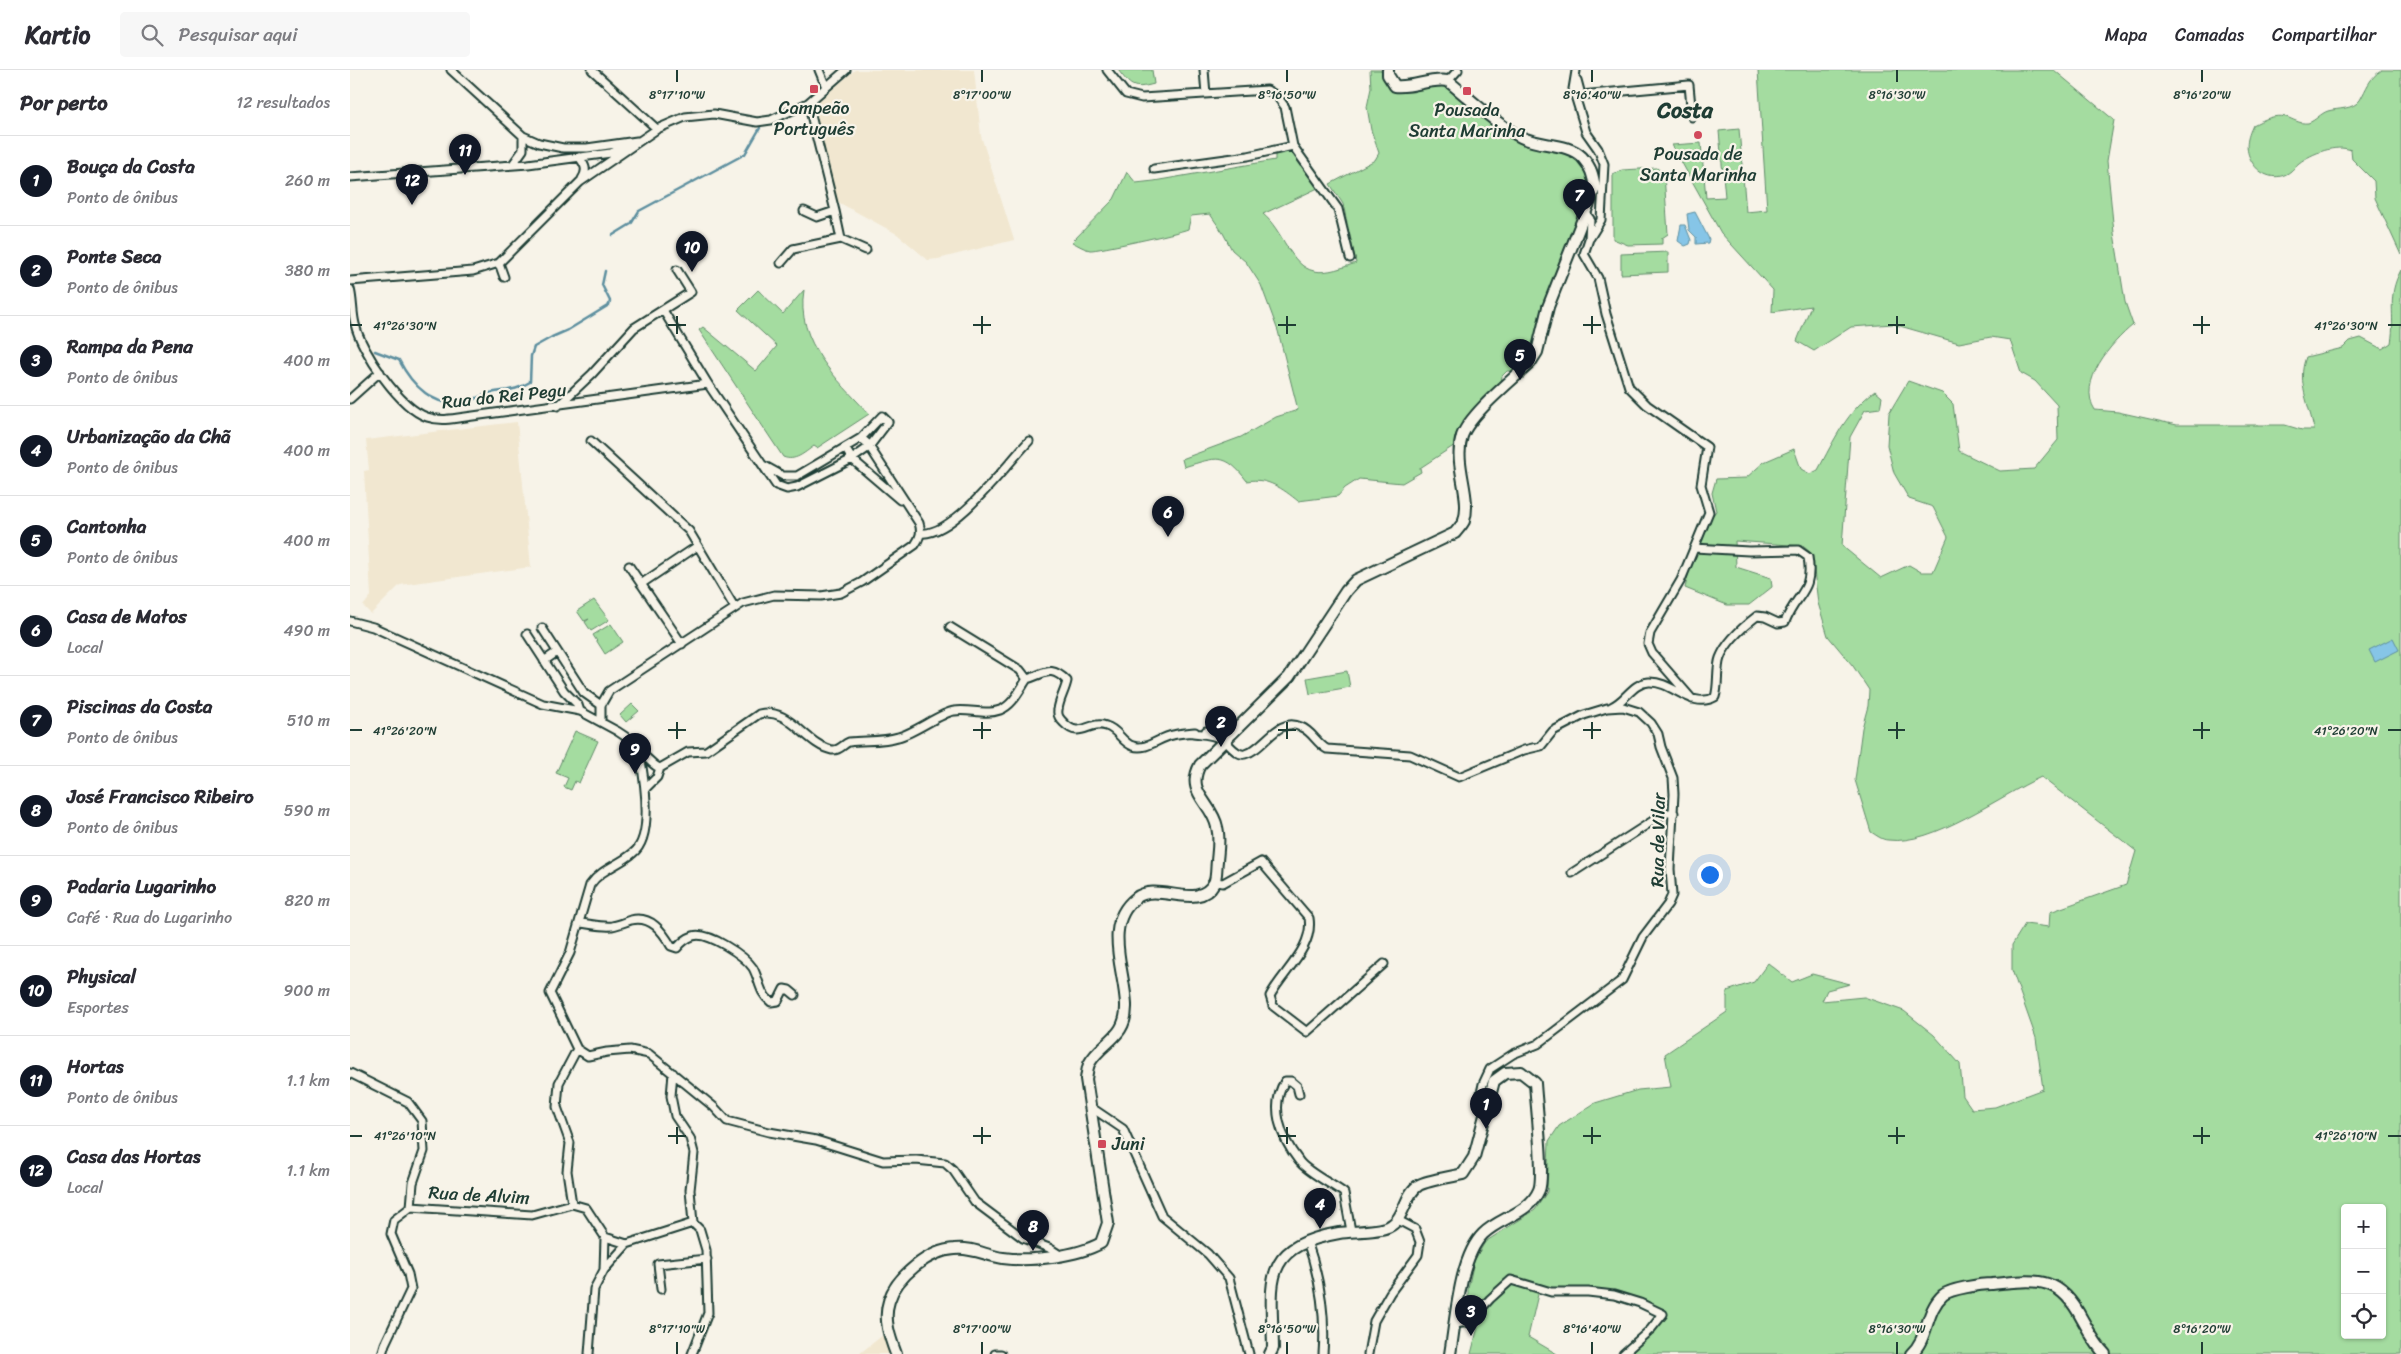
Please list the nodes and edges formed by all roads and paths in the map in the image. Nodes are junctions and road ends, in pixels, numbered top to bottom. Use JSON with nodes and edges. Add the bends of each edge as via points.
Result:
{"nodes":[{"id":1,"x":592,"y":70,"type":"edge"},
{"id":2,"x":819,"y":70,"type":"edge"},
{"id":3,"x":846,"y":70,"type":"edge"},
{"id":4,"x":1107,"y":70,"type":"edge"},
{"id":5,"x":1204,"y":70,"type":"edge"},
{"id":6,"x":1388,"y":70,"type":"edge"},
{"id":7,"x":1458,"y":70,"type":"edge"},
{"id":8,"x":454,"y":71,"type":"edge"},
{"id":9,"x":1576,"y":71,"type":"edge"},
{"id":10,"x":1448,"y":81,"type":"junction"},
{"id":11,"x":826,"y":87,"type":"junction"},
{"id":12,"x":1206,"y":94,"type":"junction"},
{"id":13,"x":808,"y":103,"type":"junction"},
{"id":14,"x":1692,"y":117,"type":"dead end"},
{"id":15,"x":657,"y":129,"type":"junction"},
{"id":16,"x":523,"y":136,"type":"junction"},
{"id":17,"x":639,"y":140,"type":"junction"},
{"id":18,"x":1293,"y":146,"type":"junction"},
{"id":19,"x":579,"y":157,"type":"junction"},
{"id":20,"x":513,"y":164,"type":"junction"},
{"id":21,"x":1154,"y":169,"type":"dead end"},
{"id":22,"x":350,"y":177,"type":"edge"},
{"id":23,"x":580,"y":182,"type":"junction"},
{"id":24,"x":804,"y":211,"type":"dead end"},
{"id":25,"x":835,"y":211,"type":"junction"},
{"id":26,"x":1586,"y":214,"type":"junction"},
{"id":27,"x":840,"y":239,"type":"junction"},
{"id":28,"x":1589,"y":239,"type":"junction"},
{"id":29,"x":866,"y":250,"type":"dead end"},
{"id":30,"x":1350,"y":258,"type":"dead end"},
{"id":31,"x":499,"y":263,"type":"junction"},
{"id":32,"x":782,"y":263,"type":"dead end"},
{"id":33,"x":677,"y":270,"type":"dead end"},
{"id":34,"x":504,"y":278,"type":"dead end"},
{"id":35,"x":350,"y":281,"type":"edge"},
{"id":36,"x":350,"y":289,"type":"edge"},
{"id":37,"x":663,"y":310,"type":"junction"},
{"id":38,"x":380,"y":372,"type":"junction"},
{"id":39,"x":708,"y":384,"type":"junction"},
{"id":40,"x":350,"y":399,"type":"edge"},
{"id":41,"x":557,"y":406,"type":"junction"},
{"id":42,"x":861,"y":438,"type":"junction"},
{"id":43,"x":591,"y":441,"type":"dead end"},
{"id":44,"x":1029,"y":441,"type":"dead end"},
{"id":45,"x":869,"y":447,"type":"junction"},
{"id":46,"x":845,"y":448,"type":"junction"},
{"id":47,"x":852,"y":459,"type":"junction"},
{"id":48,"x":765,"y":466,"type":"junction"},
{"id":49,"x":906,"y":505,"type":"junction"},
{"id":50,"x":921,"y":533,"type":"junction"},
{"id":51,"x":696,"y":547,"type":"junction"},
{"id":52,"x":1694,"y":548,"type":"junction"},
{"id":53,"x":629,"y":566,"type":"dead end"},
{"id":54,"x":641,"y":584,"type":"junction"},
{"id":55,"x":734,"y":608,"type":"junction"},
{"id":56,"x":350,"y":621,"type":"edge"},
{"id":57,"x":950,"y":627,"type":"dead end"},
{"id":58,"x":542,"y":628,"type":"dead end"},
{"id":59,"x":527,"y":634,"type":"dead end"},
{"id":60,"x":682,"y":644,"type":"junction"},
{"id":61,"x":557,"y":652,"type":"junction"},
{"id":62,"x":544,"y":661,"type":"junction"},
{"id":63,"x":1027,"y":679,"type":"junction"},
{"id":64,"x":1692,"y":699,"type":"junction"},
{"id":65,"x":601,"y":705,"type":"junction"},
{"id":66,"x":1607,"y":708,"type":"junction"},
{"id":67,"x":580,"y":711,"type":"junction"},
{"id":68,"x":602,"y":722,"type":"junction"},
{"id":69,"x":1235,"y":728,"type":"junction"},
{"id":70,"x":1193,"y":733,"type":"junction"},
{"id":71,"x":1223,"y":740,"type":"junction"},
{"id":72,"x":640,"y":754,"type":"junction"},
{"id":73,"x":660,"y":768,"type":"junction"},
{"id":74,"x":646,"y":788,"type":"junction"},
{"id":75,"x":1674,"y":812,"type":"junction"},
{"id":76,"x":1572,"y":874,"type":"dead end"},
{"id":77,"x":1215,"y":882,"type":"junction"},
{"id":78,"x":580,"y":922,"type":"junction"},
{"id":79,"x":1384,"y":964,"type":"dead end"},
{"id":80,"x":794,"y":995,"type":"dead end"},
{"id":81,"x":576,"y":1049,"type":"junction"},
{"id":82,"x":350,"y":1073,"type":"edge"},
{"id":83,"x":673,"y":1073,"type":"junction"},
{"id":84,"x":1299,"y":1094,"type":"dead end"},
{"id":85,"x":1089,"y":1105,"type":"junction"},
{"id":86,"x":1485,"y":1114,"type":"junction"},
{"id":87,"x":572,"y":1204,"type":"junction"},
{"id":88,"x":411,"y":1207,"type":"junction"},
{"id":89,"x":1398,"y":1220,"type":"junction"},
{"id":90,"x":693,"y":1224,"type":"junction"},
{"id":91,"x":1351,"y":1232,"type":"junction"},
{"id":92,"x":605,"y":1238,"type":"junction"},
{"id":93,"x":1308,"y":1241,"type":"junction"},
{"id":94,"x":627,"y":1244,"type":"junction"},
{"id":95,"x":1060,"y":1255,"type":"junction"},
{"id":96,"x":706,"y":1259,"type":"junction"},
{"id":97,"x":604,"y":1270,"type":"junction"},
{"id":98,"x":661,"y":1288,"type":"dead end"},
{"id":99,"x":1455,"y":1324,"type":"junction"},
{"id":100,"x":382,"y":1354,"type":"edge"},
{"id":101,"x":589,"y":1354,"type":"edge"},
{"id":102,"x":692,"y":1354,"type":"edge"},
{"id":103,"x":896,"y":1354,"type":"edge"},
{"id":104,"x":995,"y":1354,"type":"edge"},
{"id":105,"x":1001,"y":1354,"type":"edge"},
{"id":106,"x":1248,"y":1354,"type":"edge"},
{"id":107,"x":1270,"y":1354,"type":"edge"},
{"id":108,"x":1322,"y":1354,"type":"edge"},
{"id":109,"x":1368,"y":1354,"type":"edge"},
{"id":110,"x":1450,"y":1354,"type":"edge"},
{"id":111,"x":1623,"y":1354,"type":"edge"},
{"id":112,"x":1911,"y":1354,"type":"edge"},
{"id":113,"x":2105,"y":1354,"type":"edge"}],
"edges":[{"from":1,"to":15,"type":"street"},
{"from":2,"to":11,"type":"street"},
{"from":3,"to":11,"type":"street"},
{"from":4,"to":12,"type":"street","via":[[1126,94],[1142,98]]},
{"from":5,"to":12,"type":"street"},
{"from":6,"to":10,"type":"street","via":[[1395,86],[1408,88],[1433,79]]},
{"from":7,"to":10,"type":"street"},
{"from":8,"to":16,"type":"street"},
{"from":9,"to":14,"type":"street","via":[[1577,86],[1582,94],[1690,85]]},
{"from":9,"to":28,"type":"street","via":[[1573,89],[1586,132],[1604,164],[1601,220]]},
{"from":10,"to":26,"type":"street","via":[[1520,137],[1541,146],[1568,148],[1581,156],[1592,170],[1594,188]]},
{"from":11,"to":13,"type":"street"},
{"from":12,"to":18,"type":"street","via":[[1267,90],[1277,96],[1284,107]]},
{"from":13,"to":15,"type":"street","via":[[771,120],[757,122],[714,114],[685,117]]},
{"from":13,"to":25,"type":"street"},
{"from":15,"to":17,"type":"street"},
{"from":16,"to":17,"type":"street","via":[[563,148]]},
{"from":16,"to":20,"type":"street","via":[[523,150]]},
{"from":17,"to":19,"type":"street","via":[[611,153]]},
{"from":17,"to":23,"type":"street"},
{"from":18,"to":21,"type":"street"},
{"from":18,"to":30,"type":"street","via":[[1338,209]]},
{"from":19,"to":20,"type":"street"},
{"from":19,"to":23,"type":"street","via":[[586,173]]},
{"from":20,"to":22,"type":"street"},
{"from":23,"to":31,"type":"street"},
{"from":24,"to":25,"type":"street","via":[[817,217]]},
{"from":25,"to":27,"type":"street"},
{"from":26,"to":28,"type":"street","via":[[1590,219]]},
{"from":26,"to":69,"type":"street","via":[[1548,307],[1537,352],[1474,417],[1463,435],[1458,452],[1464,521],[1455,533],[1356,580],[1288,677]]},
{"from":27,"to":29,"type":"street"},
{"from":27,"to":32,"type":"street","via":[[793,250]]},
{"from":28,"to":52,"type":"street","via":[[1584,254],[1598,278],[1629,388],[1647,405],[1707,447],[1701,486],[1709,512]]},
{"from":31,"to":34,"type":"street"},
{"from":31,"to":35,"type":"street","via":[[473,271]]},
{"from":33,"to":37,"type":"street","via":[[691,292]]},
{"from":36,"to":38,"type":"street","name":"Rua do Rei Pegu","via":[[358,334]]},
{"from":37,"to":39,"type":"street"},
{"from":37,"to":41,"type":"street","via":[[634,328]]},
{"from":38,"to":40,"type":"street"},
{"from":38,"to":41,"type":"street","name":"Rua do Rei Pegu","via":[[408,407],[426,417],[441,420]]},
{"from":39,"to":41,"type":"street","name":"Rua do Rei Pegu"},
{"from":39,"to":48,"type":"street"},
{"from":42,"to":45,"type":"street"},
{"from":42,"to":45,"type":"street","via":[[882,416],[888,422]]},
{"from":42,"to":46,"type":"street"},
{"from":43,"to":51,"type":"street","via":[[689,531]]},
{"from":44,"to":50,"type":"street","via":[[964,514],[932,533]]},
{"from":45,"to":47,"type":"street"},
{"from":45,"to":49,"type":"street"},
{"from":46,"to":47,"type":"street"},
{"from":46,"to":48,"type":"street","via":[[797,476],[783,476]]},
{"from":47,"to":48,"type":"street","via":[[787,489],[776,485]]},
{"from":47,"to":49,"type":"street"},
{"from":49,"to":50,"type":"street","via":[[919,523]]},
{"from":50,"to":55,"type":"street","via":[[915,545],[862,582],[841,592],[821,596],[761,597]]},
{"from":51,"to":54,"type":"street"},
{"from":51,"to":55,"type":"street"},
{"from":52,"to":64,"type":"street","via":[[1681,580],[1650,633],[1648,644]]},
{"from":52,"to":64,"type":"street","via":[[1798,550],[1808,557],[1811,575],[1785,622],[1757,616],[1729,645],[1720,658],[1715,697],[1707,701]]},
{"from":53,"to":54,"type":"street"},
{"from":54,"to":60,"type":"street"},
{"from":55,"to":60,"type":"street"},
{"from":56,"to":67,"type":"street","via":[[374,627],[543,704]]},
{"from":57,"to":63,"type":"street","via":[[1020,670]]},
{"from":58,"to":61,"type":"street"},
{"from":59,"to":62,"type":"street"},
{"from":60,"to":65,"type":"street","via":[[609,691]]},
{"from":61,"to":62,"type":"street"},
{"from":61,"to":65,"type":"street","via":[[584,693]]},
{"from":62,"to":67,"type":"street"},
{"from":63,"to":70,"type":"street","via":[[1045,671],[1058,673],[1067,680],[1058,709],[1059,718],[1069,729],[1080,731],[1106,725],[1135,748],[1171,735]]},
{"from":63,"to":73,"type":"street","via":[[1012,704],[999,711],[954,711],[898,737],[846,743],[838,750],[812,739],[793,723],[766,712],[706,751],[688,752]]},
{"from":64,"to":66,"type":"street","via":[[1650,682],[1638,685],[1626,698]]},
{"from":65,"to":68,"type":"street"},
{"from":66,"to":71,"type":"street","name":"Rua de Vilar","via":[[1565,723],[1553,731],[1541,746],[1459,777],[1410,755],[1327,749],[1299,725],[1284,726],[1274,731],[1244,754]]},
{"from":66,"to":75,"type":"street","name":"Rua de Vilar","via":[[1638,712],[1651,722],[1673,778]]},
{"from":67,"to":68,"type":"street"},
{"from":68,"to":72,"type":"street","via":[[638,745]]},
{"from":69,"to":70,"type":"street"},
{"from":69,"to":71,"type":"street"},
{"from":70,"to":71,"type":"street"},
{"from":71,"to":77,"type":"street","via":[[1194,776],[1195,786],[1217,825],[1219,840]]},
{"from":72,"to":73,"type":"street"},
{"from":72,"to":74,"type":"street"},
{"from":73,"to":74,"type":"street","via":[[657,777]]},
{"from":74,"to":78,"type":"street","via":[[641,845],[597,876],[590,885]]},
{"from":75,"to":76,"type":"street","via":[[1665,813]]},
{"from":75,"to":86,"type":"street","name":"Rua de Vilar","via":[[1670,869],[1672,895],[1643,937],[1622,980],[1538,1044],[1513,1054],[1490,1069],[1481,1093]]},
{"from":77,"to":79,"type":"street","via":[[1223,882],[1260,862],[1309,918],[1310,928],[1298,957],[1270,996],[1273,1006],[1307,1032]]},
{"from":77,"to":85,"type":"street","via":[[1208,891],[1193,896],[1150,892],[1137,897],[1126,908],[1118,926],[1126,1006],[1122,1028],[1090,1063],[1086,1079]]},
{"from":78,"to":80,"type":"street","via":[[608,926],[634,919],[644,920],[662,930],[671,946],[677,948],[692,936],[715,939],[752,967],[762,993],[771,1002],[778,1001],[784,989]]},
{"from":78,"to":81,"type":"street","via":[[570,953],[550,993]]},
{"from":81,"to":83,"type":"street","via":[[588,1056],[630,1050],[649,1054]]},
{"from":81,"to":87,"type":"street","via":[[559,1083],[557,1107],[570,1143],[567,1171]]},
{"from":82,"to":88,"type":"street","name":"Rua de Alvim","via":[[408,1102],[422,1122],[424,1151],[413,1183]]},
{"from":83,"to":90,"type":"street","via":[[671,1096],[675,1116],[690,1138],[694,1153],[690,1190]]},
{"from":83,"to":95,"type":"street","via":[[727,1121],[816,1140],[884,1161],[945,1163],[975,1202],[1023,1238]]},
{"from":84,"to":91,"type":"street","via":[[1297,1086],[1285,1081],[1278,1092],[1278,1124],[1300,1162],[1344,1192]]},
{"from":85,"to":95,"type":"street","via":[[1108,1223],[1101,1243],[1090,1249]]},
{"from":85,"to":106,"type":"street","via":[[1123,1129],[1162,1216],[1208,1254],[1229,1278]]},
{"from":86,"to":89,"type":"street","via":[[1474,1157],[1463,1174],[1419,1185],[1407,1200]]},
{"from":86,"to":99,"type":"street","via":[[1494,1081],[1505,1073],[1521,1072],[1535,1083],[1540,1189],[1530,1205],[1484,1233],[1473,1246],[1466,1263]]},
{"from":87,"to":88,"type":"street","name":"Rua de Alvim","via":[[532,1215]]},
{"from":87,"to":92,"type":"street","via":[[586,1208]]},
{"from":88,"to":100,"type":"street","via":[[394,1220],[391,1234],[411,1289]]},
{"from":89,"to":91,"type":"street","via":[[1388,1228]]},
{"from":89,"to":109,"type":"street","via":[[1415,1229],[1420,1242],[1418,1255],[1374,1321]]},
{"from":90,"to":94,"type":"street"},
{"from":90,"to":96,"type":"street","via":[[700,1230]]},
{"from":91,"to":93,"type":"street"},
{"from":92,"to":94,"type":"street"},
{"from":92,"to":97,"type":"street"},
{"from":93,"to":107,"type":"street","via":[[1290,1249],[1278,1263],[1272,1280],[1273,1348]]},
{"from":93,"to":108,"type":"street","via":[[1322,1301]]},
{"from":94,"to":97,"type":"street"},
{"from":95,"to":103,"type":"street","via":[[1012,1258],[952,1248],[929,1257],[904,1278],[888,1302],[888,1330]]},
{"from":96,"to":98,"type":"street","via":[[658,1264]]},
{"from":96,"to":102,"type":"street","via":[[708,1314]]},
{"from":97,"to":101,"type":"street","via":[[594,1289]]},
{"from":99,"to":110,"type":"street"},
{"from":99,"to":111,"type":"street","via":[[1469,1322],[1512,1280],[1551,1292],[1614,1295],[1663,1314]]},
{"from":104,"to":105,"type":"street"},
{"from":112,"to":113,"type":"street","via":[[1920,1346],[1932,1306],[1945,1293],[1984,1284],[2033,1280],[2060,1288],[2075,1304],[2097,1346]]}]}
